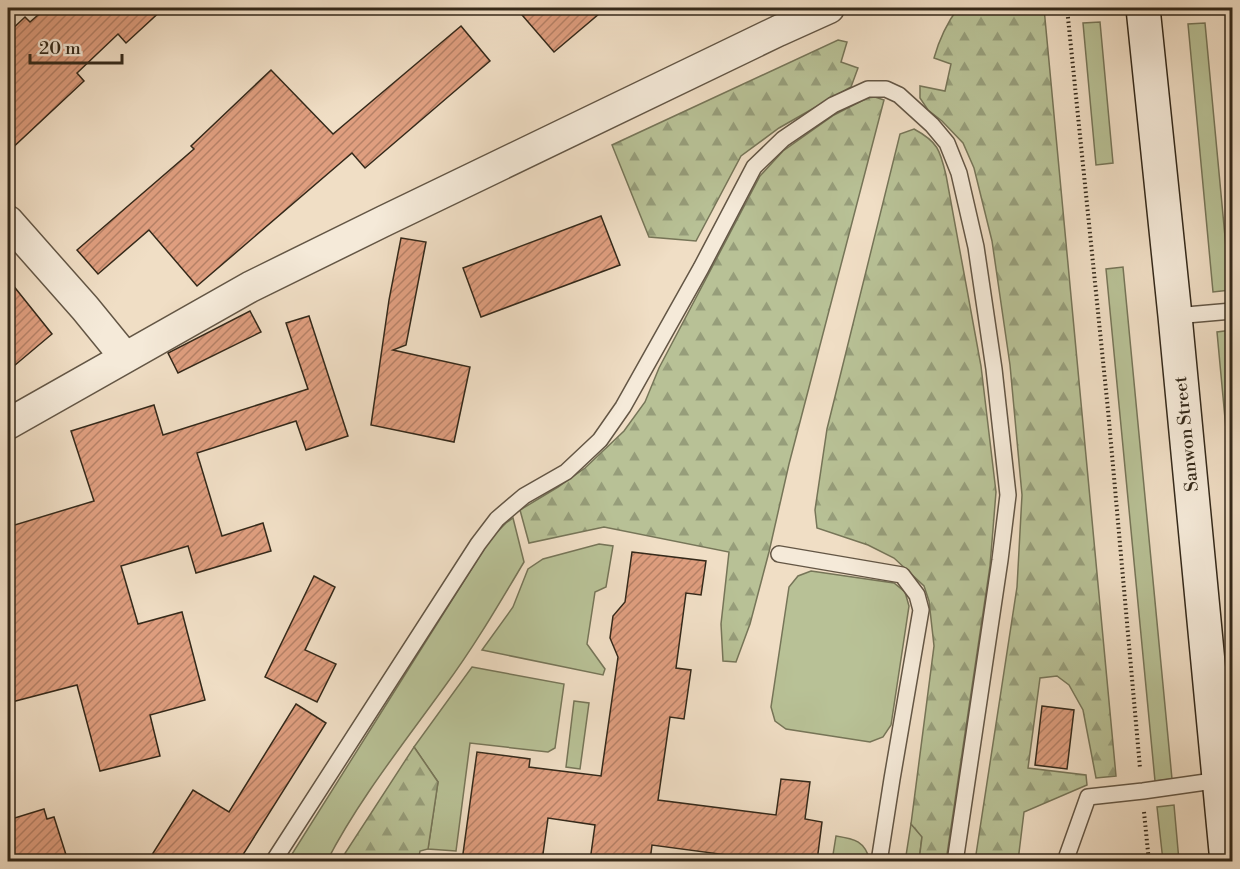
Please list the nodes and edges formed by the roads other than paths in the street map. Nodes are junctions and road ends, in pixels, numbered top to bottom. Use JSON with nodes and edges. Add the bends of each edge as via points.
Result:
{"nodes":[{"id":1,"x":829,"y":8,"type":"edge"},
{"id":2,"x":1143,"y":8,"type":"edge"},
{"id":3,"x":8,"y":221,"type":"edge"},
{"id":4,"x":1233,"y":311,"type":"edge"},
{"id":5,"x":1175,"y":316,"type":"junction"},
{"id":6,"x":125,"y":357,"type":"junction"},
{"id":7,"x":8,"y":424,"type":"edge"},
{"id":8,"x":779,"y":554,"type":"dead end"},
{"id":9,"x":1220,"y":780,"type":"junction"},
{"id":10,"x":1067,"y":856,"type":"dead end"},
{"id":11,"x":273,"y":861,"type":"edge"},
{"id":12,"x":879,"y":861,"type":"edge"},
{"id":13,"x":955,"y":861,"type":"edge"},
{"id":14,"x":1227,"y":861,"type":"edge"}],
"edges":[{"from":1,"to":6,"type":"street","via":[[394,215],[250,287]]},
{"from":2,"to":5,"type":"main road","name":"Sanwon Street"},
{"from":3,"to":6,"type":"street"},
{"from":4,"to":5,"type":"lane"},
{"from":5,"to":9,"type":"main road","name":"Sanwon Street"},
{"from":6,"to":7,"type":"street"},
{"from":8,"to":12,"type":"lane","via":[[902,575],[917,595],[921,610]]},
{"from":9,"to":10,"type":"lane","via":[[1088,797]]},
{"from":9,"to":14,"type":"main road","name":"Sanwon Street"},
{"from":11,"to":13,"type":"lane","via":[[496,519],[524,496],[566,472],[600,440],[623,407],[754,167],[783,139],[833,105],[868,89],[886,89],[899,94],[932,125],[947,143],[960,173],[976,247],[1008,495]]}]}
